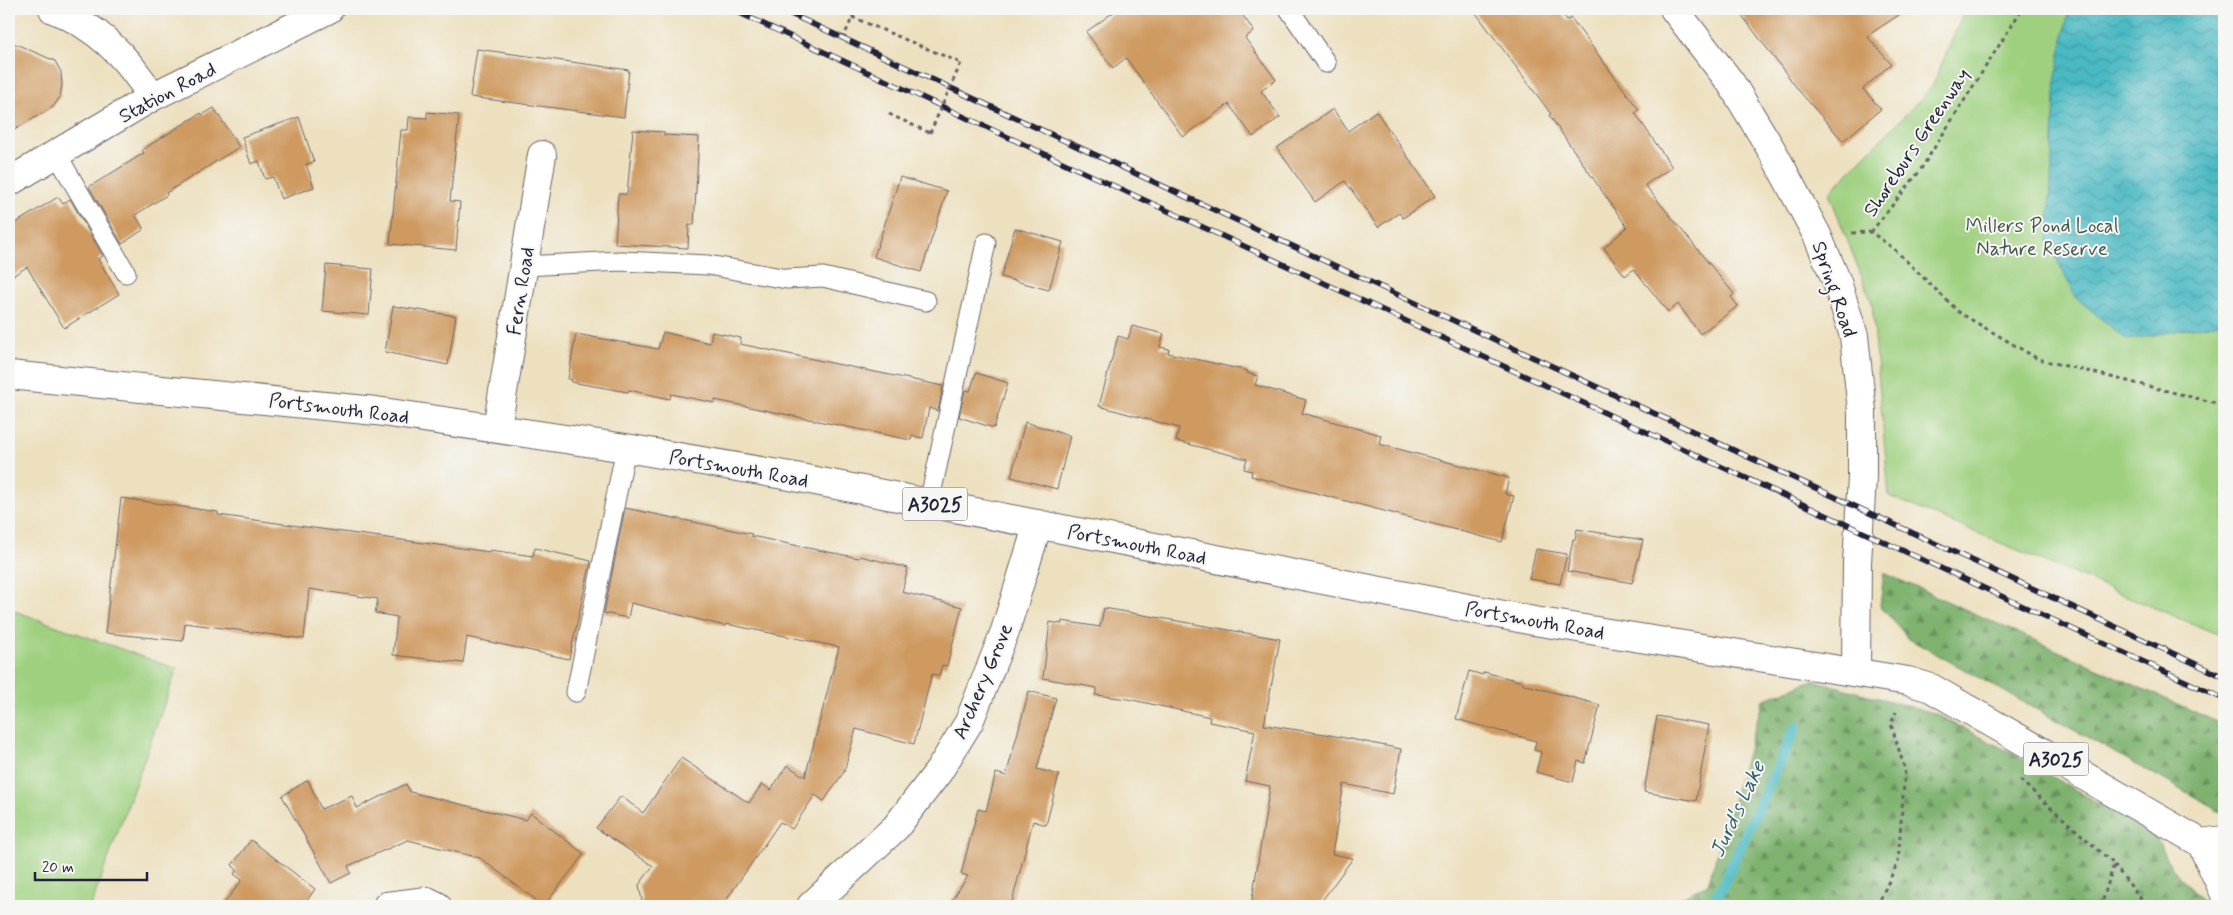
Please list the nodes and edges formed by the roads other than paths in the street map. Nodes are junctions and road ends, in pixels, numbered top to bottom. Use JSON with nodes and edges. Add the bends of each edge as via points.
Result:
{"nodes":[{"id":1,"x":53,"y":9,"type":"edge"},
{"id":2,"x":329,"y":9,"type":"edge"},
{"id":3,"x":1288,"y":9,"type":"edge"},
{"id":4,"x":1674,"y":9,"type":"edge"},
{"id":5,"x":1326,"y":63,"type":"dead end"},
{"id":6,"x":152,"y":97,"type":"junction"},
{"id":7,"x":56,"y":154,"type":"junction"},
{"id":8,"x":542,"y":155,"type":"dead end"},
{"id":9,"x":9,"y":182,"type":"edge"},
{"id":10,"x":986,"y":243,"type":"dead end"},
{"id":11,"x":524,"y":266,"type":"junction"},
{"id":12,"x":126,"y":273,"type":"dead end"},
{"id":13,"x":926,"y":301,"type":"dead end"},
{"id":14,"x":9,"y":375,"type":"edge"},
{"id":15,"x":497,"y":428,"type":"junction"},
{"id":16,"x":626,"y":448,"type":"junction"},
{"id":17,"x":929,"y":503,"type":"junction"},
{"id":18,"x":1038,"y":524,"type":"junction"},
{"id":19,"x":1856,"y":672,"type":"junction"},
{"id":20,"x":576,"y":692,"type":"dead end"},
{"id":21,"x":2213,"y":841,"type":"edge"},
{"id":22,"x":2224,"y":892,"type":"edge"},
{"id":23,"x":388,"y":906,"type":"edge"},
{"id":24,"x":437,"y":906,"type":"edge"},
{"id":25,"x":811,"y":906,"type":"edge"}],
"edges":[{"from":1,"to":6,"type":"main road","via":[[89,26],[108,41]]},
{"from":2,"to":6,"type":"main road","name":"Station Road"},
{"from":3,"to":5,"type":"lane"},
{"from":4,"to":19,"type":"main road","name":"Spring Road","via":[[1731,83],[1774,154],[1817,235],[1837,282],[1854,336],[1862,411]]},
{"from":6,"to":7,"type":"main road","name":"Station Road"},
{"from":7,"to":9,"type":"main road","name":"Station Road"},
{"from":7,"to":12,"type":"lane"},
{"from":8,"to":11,"type":"main road","name":"Fern Road"},
{"from":10,"to":17,"type":"lane"},
{"from":11,"to":13,"type":"lane","via":[[620,261],[708,265],[787,279],[823,277]]},
{"from":11,"to":15,"type":"main road","name":"Fern Road"},
{"from":14,"to":15,"type":"main road","name":"Portsmouth Road","number":"A3025","via":[[322,405]]},
{"from":15,"to":16,"type":"main road","name":"Portsmouth Road","number":"A3025"},
{"from":16,"to":17,"type":"main road","name":"Portsmouth Road","number":"A3025"},
{"from":16,"to":20,"type":"lane"},
{"from":17,"to":18,"type":"main road","name":"Portsmouth Road","number":"A3025"},
{"from":18,"to":19,"type":"main road","name":"Portsmouth Road","number":"A3025","via":[[1534,621]]},
{"from":18,"to":25,"type":"main road","name":"Archery Grove","via":[[1005,632],[969,722],[939,771],[896,827]]},
{"from":19,"to":21,"type":"main road","name":"Portsmouth Road","number":"A3025","via":[[1908,680],[1931,688]]},
{"from":21,"to":22,"type":"main road"},
{"from":23,"to":24,"type":"main road","via":[[427,901]]}]}
